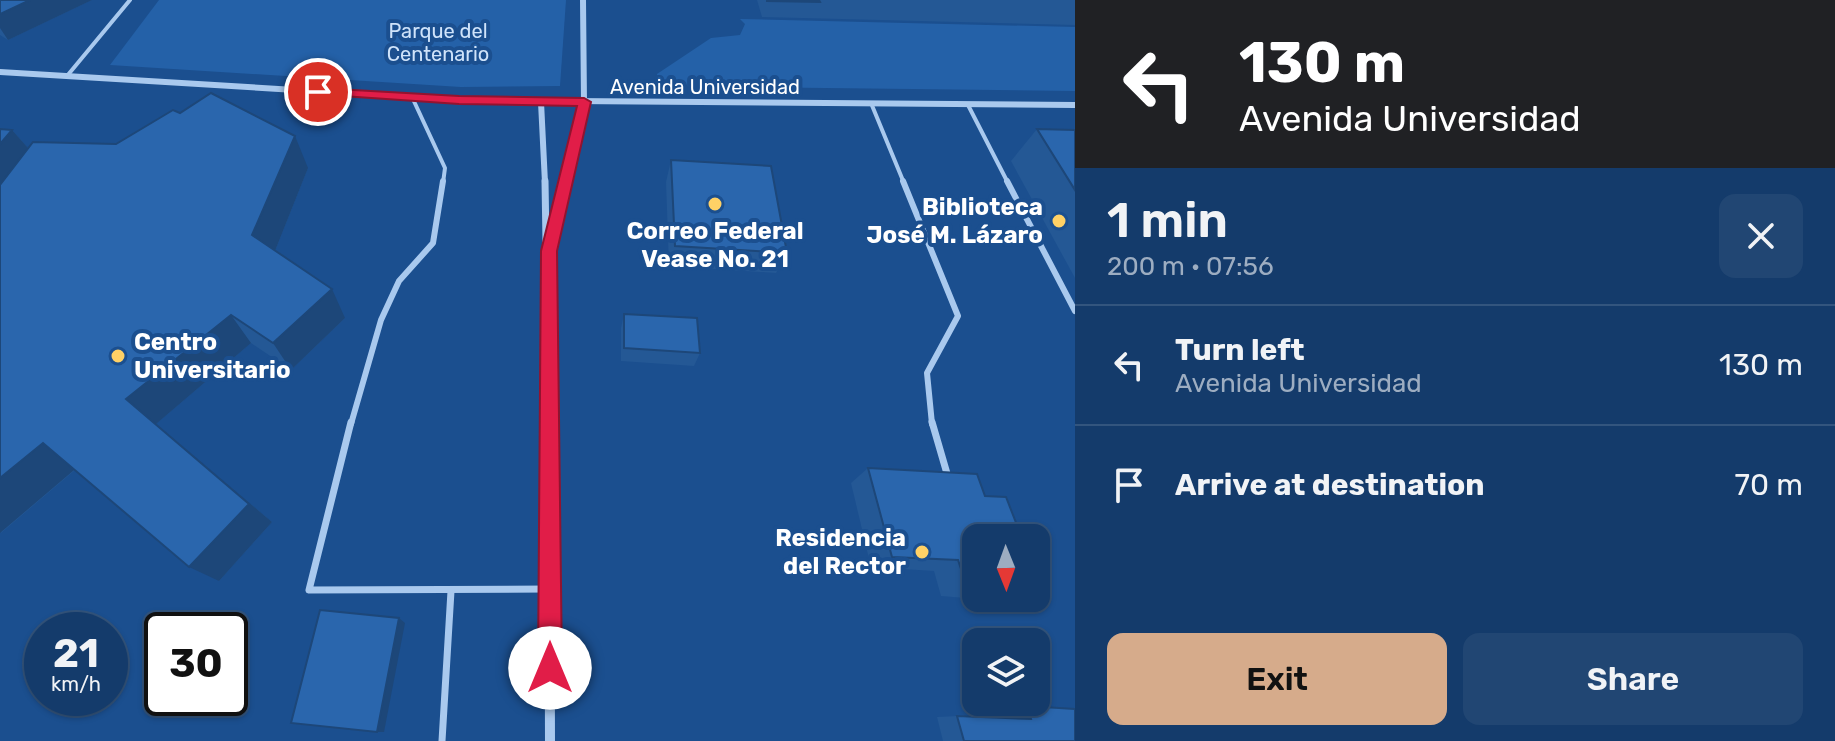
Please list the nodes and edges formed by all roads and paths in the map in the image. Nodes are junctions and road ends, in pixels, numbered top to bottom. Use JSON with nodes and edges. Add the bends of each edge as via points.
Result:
{"nodes":[{"id":1,"x":130,"y":0,"type":"edge"},
{"id":2,"x":583,"y":0,"type":"edge"},
{"id":3,"x":0,"y":72,"type":"edge"},
{"id":4,"x":67,"y":76,"type":"junction"},
{"id":5,"x":412,"y":97,"type":"junction"},
{"id":6,"x":541,"y":102,"type":"junction"},
{"id":7,"x":584,"y":102,"type":"junction"},
{"id":8,"x":871,"y":103,"type":"junction"},
{"id":9,"x":968,"y":105,"type":"junction"},
{"id":10,"x":1075,"y":105,"type":"edge"},
{"id":11,"x":549,"y":251,"type":"junction"},
{"id":12,"x":1075,"y":311,"type":"edge"},
{"id":13,"x":948,"y":477,"type":"edge"},
{"id":14,"x":550,"y":589,"type":"junction"},
{"id":15,"x":451,"y":591,"type":"junction"},
{"id":16,"x":442,"y":741,"type":"edge"},
{"id":17,"x":550,"y":741,"type":"edge"}],
"edges":[{"from":1,"to":4,"type":"lane"},
{"from":2,"to":7,"type":"street"},
{"from":3,"to":4,"type":"street","name":"Avenida Universidad"},
{"from":4,"to":5,"type":"street","name":"Avenida Universidad"},
{"from":5,"to":6,"type":"street","name":"Avenida Universidad"},
{"from":5,"to":15,"type":"lane","via":[[445,168],[433,243],[399,281],[381,320],[309,590]]},
{"from":6,"to":7,"type":"street","name":"Avenida Universidad"},
{"from":6,"to":11,"type":"street"},
{"from":7,"to":8,"type":"street","name":"Avenida Universidad"},
{"from":7,"to":11,"type":"street"},
{"from":8,"to":9,"type":"street","name":"Avenida Universidad"},
{"from":8,"to":13,"type":"lane","via":[[958,316],[927,373],[933,434]]},
{"from":9,"to":10,"type":"street","name":"Avenida Universidad"},
{"from":9,"to":12,"type":"lane"},
{"from":11,"to":14,"type":"street"},
{"from":14,"to":15,"type":"lane"},
{"from":14,"to":17,"type":"street"},
{"from":15,"to":16,"type":"lane"}]}
